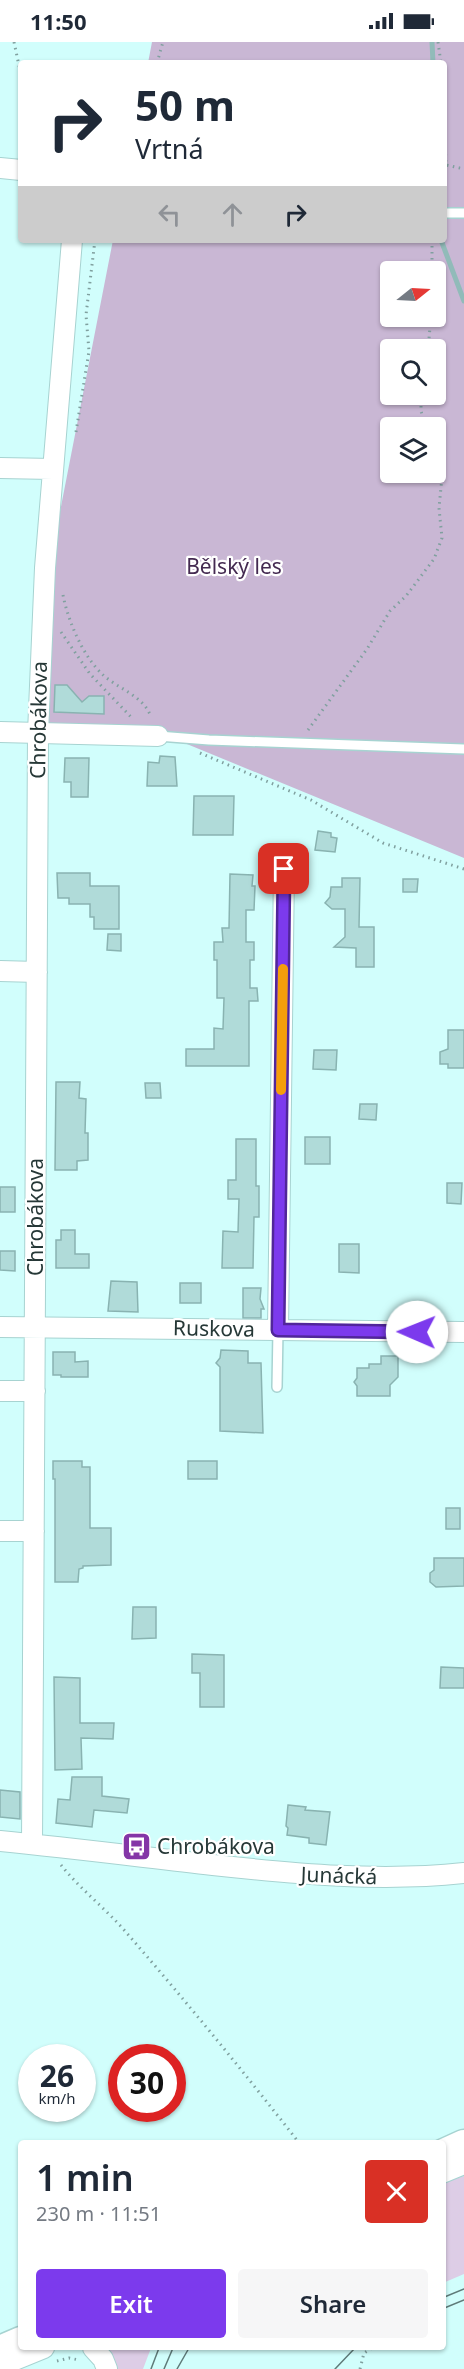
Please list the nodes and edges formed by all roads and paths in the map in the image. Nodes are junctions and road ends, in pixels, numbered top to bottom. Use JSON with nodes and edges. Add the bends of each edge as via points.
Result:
{"nodes":[{"id":1,"x":14,"y":42,"type":"edge"},
{"id":2,"x":163,"y":42,"type":"edge"},
{"id":3,"x":438,"y":42,"type":"edge"},
{"id":4,"x":158,"y":60,"type":"edge"},
{"id":5,"x":441,"y":60,"type":"edge"},
{"id":6,"x":18,"y":61,"type":"edge"},
{"id":7,"x":447,"y":165,"type":"edge"},
{"id":8,"x":0,"y":168,"type":"edge"},
{"id":9,"x":464,"y":169,"type":"edge"},
{"id":10,"x":18,"y":170,"type":"edge"},
{"id":11,"x":447,"y":213,"type":"edge"},
{"id":12,"x":464,"y":213,"type":"edge"},
{"id":13,"x":72,"y":243,"type":"edge"},
{"id":14,"x":95,"y":243,"type":"edge"},
{"id":15,"x":432,"y":243,"type":"edge"},
{"id":16,"x":432,"y":261,"type":"edge"},
{"id":17,"x":74,"y":443,"type":"dead end"},
{"id":18,"x":0,"y":468,"type":"edge"},
{"id":19,"x":53,"y":469,"type":"junction"},
{"id":20,"x":441,"y":483,"type":"edge"},
{"id":21,"x":63,"y":593,"type":"dead end"},
{"id":22,"x":43,"y":605,"type":"junction"},
{"id":23,"x":0,"y":732,"type":"edge"},
{"id":24,"x":38,"y":733,"type":"junction"},
{"id":25,"x":158,"y":736,"type":"junction"},
{"id":26,"x":301,"y":742,"type":"junction"},
{"id":27,"x":191,"y":749,"type":"dead end"},
{"id":28,"x":464,"y":749,"type":"edge"},
{"id":29,"x":284,"y":869,"type":"dead end"},
{"id":30,"x":464,"y":869,"type":"edge"},
{"id":31,"x":0,"y":971,"type":"edge"},
{"id":32,"x":37,"y":972,"type":"junction"},
{"id":33,"x":0,"y":1327,"type":"edge"},
{"id":34,"x":35,"y":1327,"type":"junction"},
{"id":35,"x":278,"y":1330,"type":"junction"},
{"id":36,"x":464,"y":1332,"type":"edge"},
{"id":37,"x":277,"y":1387,"type":"dead end"},
{"id":38,"x":0,"y":1391,"type":"edge"},
{"id":39,"x":35,"y":1391,"type":"junction"},
{"id":40,"x":0,"y":1531,"type":"edge"},
{"id":41,"x":34,"y":1531,"type":"junction"},
{"id":42,"x":0,"y":1841,"type":"edge"},
{"id":43,"x":32,"y":1844,"type":"junction"},
{"id":44,"x":60,"y":1847,"type":"junction"},
{"id":45,"x":464,"y":1873,"type":"edge"},
{"id":46,"x":297,"y":2140,"type":"edge"},
{"id":47,"x":464,"y":2145,"type":"edge"},
{"id":48,"x":446,"y":2153,"type":"edge"},
{"id":49,"x":464,"y":2164,"type":"edge"},
{"id":50,"x":446,"y":2171,"type":"edge"},
{"id":51,"x":18,"y":2343,"type":"edge"},
{"id":52,"x":363,"y":2350,"type":"edge"},
{"id":53,"x":369,"y":2350,"type":"edge"},
{"id":54,"x":0,"y":2351,"type":"edge"},
{"id":55,"x":364,"y":2353,"type":"junction"},
{"id":56,"x":88,"y":2354,"type":"edge"},
{"id":57,"x":46,"y":2356,"type":"edge"},
{"id":58,"x":0,"y":2366,"type":"edge"},
{"id":59,"x":107,"y":2369,"type":"edge"},
{"id":60,"x":360,"y":2369,"type":"edge"}],
"edges":[{"from":1,"to":6,"type":"path"},
{"from":2,"to":4,"type":"path"},
{"from":3,"to":5,"type":"path"},
{"from":7,"to":9,"type":"path"},
{"from":8,"to":10,"type":"street"},
{"from":11,"to":12,"type":"lane"},
{"from":13,"to":19,"type":"street","name":"Chrobákova"},
{"from":14,"to":17,"type":"path","via":[[86,315],[89,351]]},
{"from":15,"to":16,"type":"path"},
{"from":18,"to":19,"type":"street"},
{"from":19,"to":22,"type":"street","name":"Chrobákova"},
{"from":20,"to":26,"type":"path","via":[[442,537],[434,559],[390,611]]},
{"from":21,"to":25,"type":"path","via":[[83,648],[102,674],[135,696],[150,712]]},
{"from":22,"to":24,"type":"street","name":"Chrobákova"},
{"from":22,"to":25,"type":"path","via":[[90,675],[130,716]]},
{"from":23,"to":24,"type":"street"},
{"from":24,"to":25,"type":"street"},
{"from":24,"to":32,"type":"street","name":"Chrobákova"},
{"from":25,"to":26,"type":"lane"},
{"from":26,"to":28,"type":"lane"},
{"from":27,"to":30,"type":"path","via":[[311,800],[383,843]]},
{"from":29,"to":35,"type":"street"},
{"from":31,"to":32,"type":"street"},
{"from":32,"to":34,"type":"street","name":"Chrobákova"},
{"from":33,"to":34,"type":"street","name":"Ruskova"},
{"from":34,"to":35,"type":"street","name":"Ruskova"},
{"from":34,"to":39,"type":"street","name":"Chrobákova"},
{"from":35,"to":36,"type":"street","name":"Ruskova"},
{"from":35,"to":37,"type":"lane"},
{"from":38,"to":39,"type":"street"},
{"from":39,"to":41,"type":"street","name":"Chrobákova"},
{"from":40,"to":41,"type":"street"},
{"from":41,"to":43,"type":"street","name":"Chrobákova"},
{"from":42,"to":43,"type":"street","name":"Junácká"},
{"from":43,"to":44,"type":"street","name":"Junácká"},
{"from":44,"to":45,"type":"street","name":"Junácká","via":[[319,1876],[411,1878]]},
{"from":44,"to":46,"type":"path","via":[[59,1863],[73,1881],[122,1928]]},
{"from":47,"to":48,"type":"main road"},
{"from":49,"to":50,"type":"street"},
{"from":51,"to":54,"type":"main road"},
{"from":52,"to":55,"type":"path"},
{"from":53,"to":55,"type":"path"},
{"from":55,"to":60,"type":"path"},
{"from":56,"to":57,"type":"path","via":[[69,2358]]},
{"from":56,"to":59,"type":"street","via":[[103,2359]]},
{"from":57,"to":58,"type":"street"}]}
